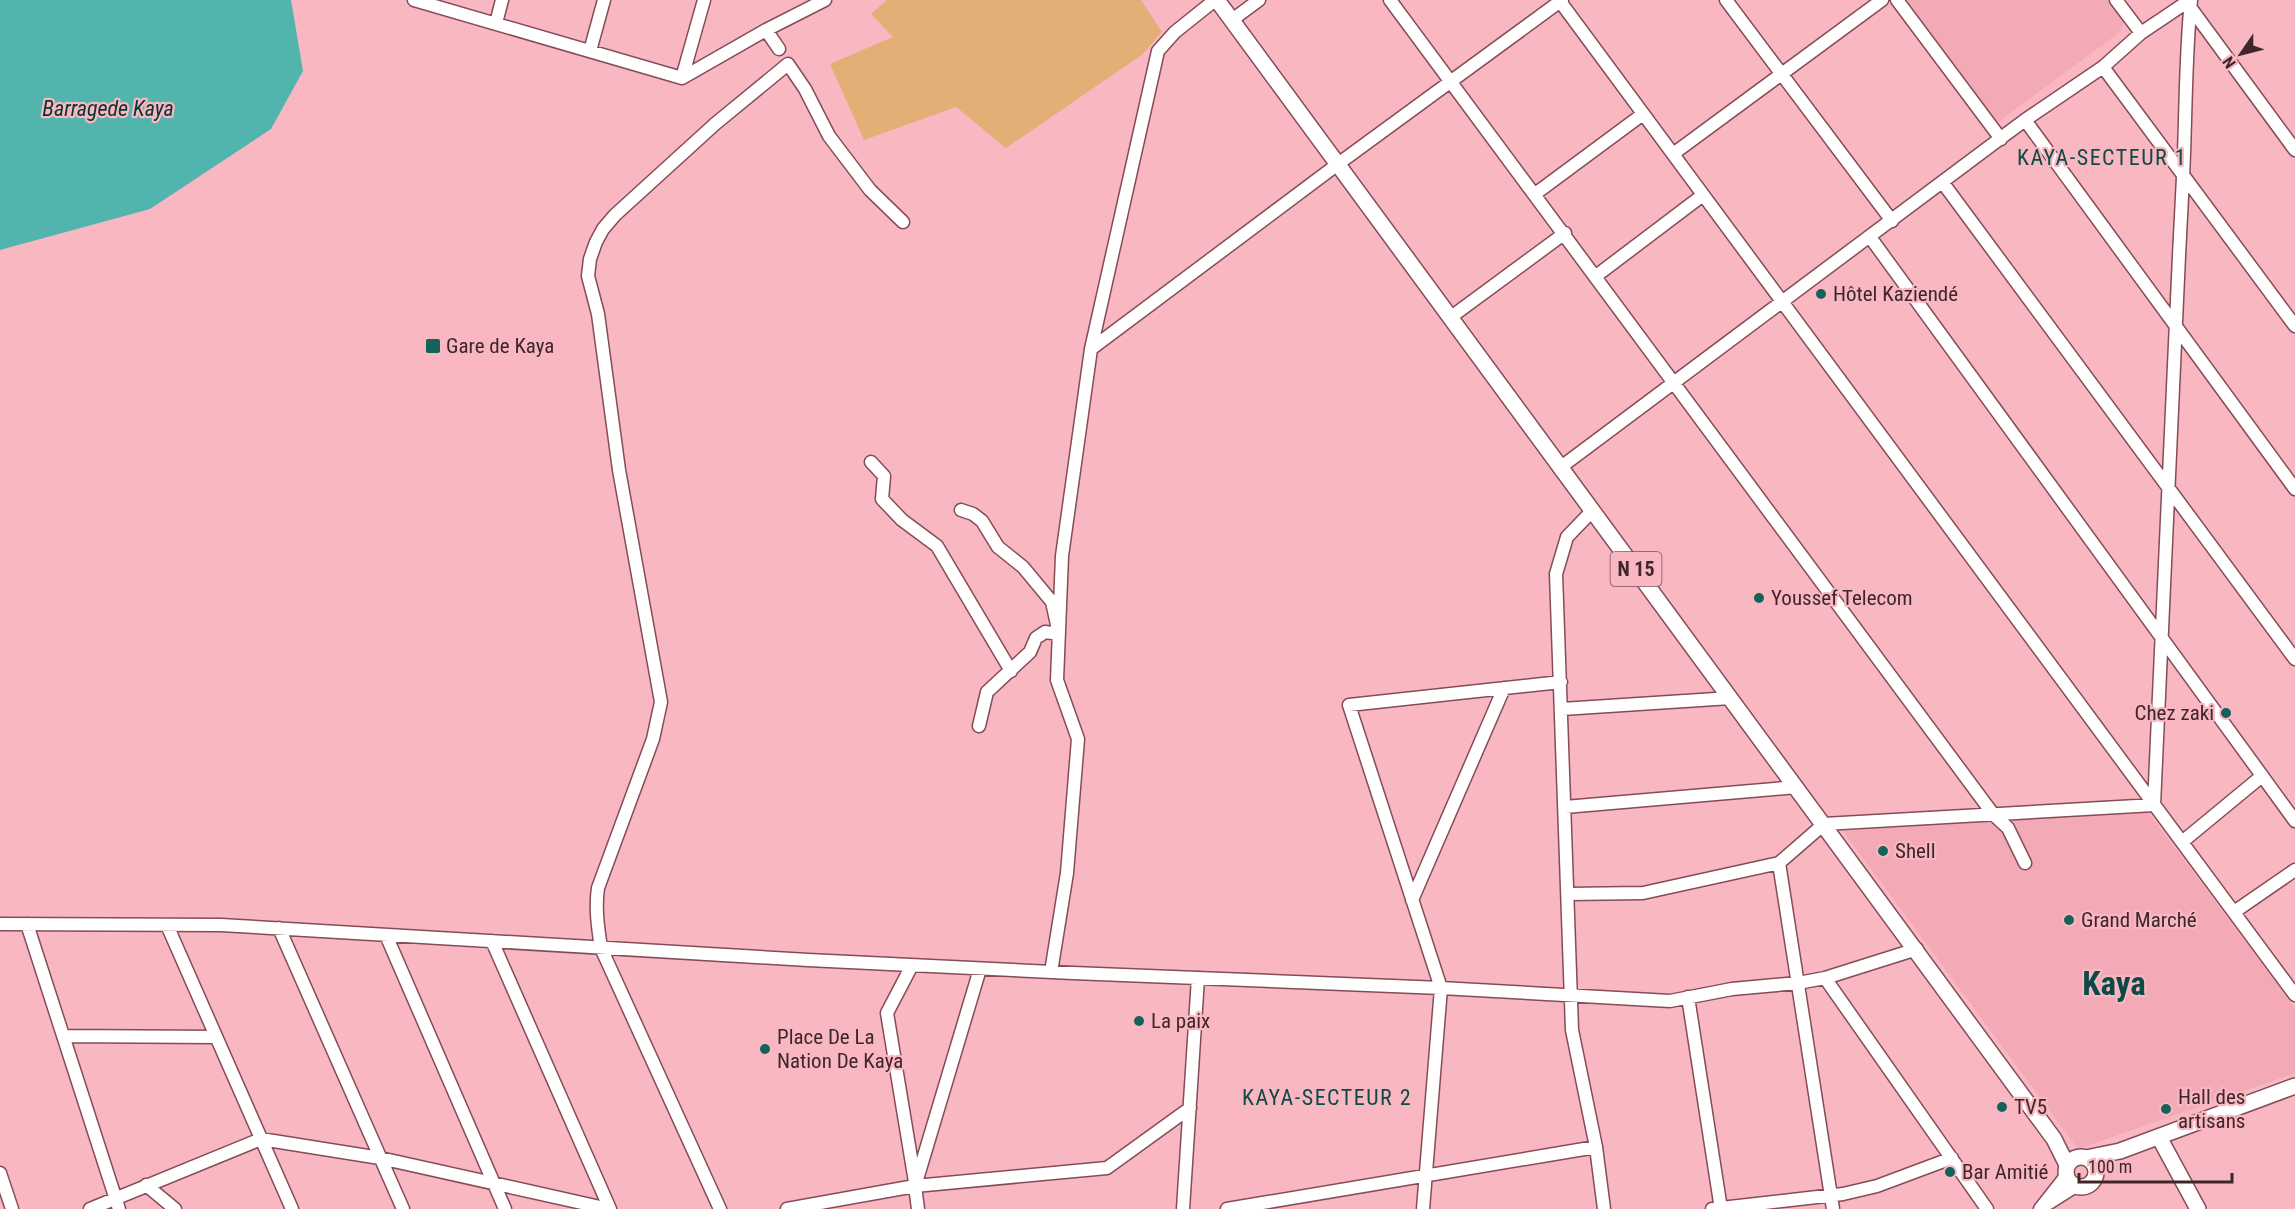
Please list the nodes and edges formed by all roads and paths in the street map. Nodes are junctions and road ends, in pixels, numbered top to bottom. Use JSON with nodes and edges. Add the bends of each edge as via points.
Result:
{"nodes":[{"id":1,"x":414,"y":0,"type":"edge"},
{"id":2,"x":502,"y":0,"type":"edge"},
{"id":3,"x":604,"y":0,"type":"edge"},
{"id":4,"x":704,"y":0,"type":"edge"},
{"id":5,"x":825,"y":0,"type":"edge"},
{"id":6,"x":1216,"y":0,"type":"edge"},
{"id":7,"x":1259,"y":0,"type":"edge"},
{"id":8,"x":1390,"y":0,"type":"edge"},
{"id":9,"x":1882,"y":0,"type":"edge"},
{"id":10,"x":1897,"y":0,"type":"edge"},
{"id":11,"x":2116,"y":0,"type":"edge"},
{"id":12,"x":1560,"y":1,"type":"edge"},
{"id":13,"x":1728,"y":1,"type":"edge"},
{"id":14,"x":2191,"y":2,"type":"edge"},
{"id":15,"x":1232,"y":20,"type":"junction"},
{"id":16,"x":496,"y":23,"type":"junction"},
{"id":17,"x":766,"y":30,"type":"junction"},
{"id":18,"x":2140,"y":33,"type":"junction"},
{"id":19,"x":778,"y":49,"type":"dead end"},
{"id":20,"x":590,"y":51,"type":"junction"},
{"id":21,"x":2103,"y":67,"type":"junction"},
{"id":22,"x":1781,"y":74,"type":"junction"},
{"id":23,"x":682,"y":78,"type":"junction"},
{"id":24,"x":1451,"y":81,"type":"junction"},
{"id":25,"x":1643,"y":114,"type":"junction"},
{"id":26,"x":2025,"y":120,"type":"junction"},
{"id":27,"x":2001,"y":139,"type":"junction"},
{"id":28,"x":2295,"y":150,"type":"edge"},
{"id":29,"x":1672,"y":154,"type":"junction"},
{"id":30,"x":1338,"y":164,"type":"junction"},
{"id":31,"x":2183,"y":175,"type":"junction"},
{"id":32,"x":1943,"y":183,"type":"junction"},
{"id":33,"x":1535,"y":194,"type":"junction"},
{"id":34,"x":1703,"y":195,"type":"junction"},
{"id":35,"x":1892,"y":221,"type":"junction"},
{"id":36,"x":903,"y":222,"type":"dead end"},
{"id":37,"x":1564,"y":233,"type":"junction"},
{"id":38,"x":1870,"y":237,"type":"junction"},
{"id":39,"x":1596,"y":276,"type":"junction"},
{"id":40,"x":1783,"y":303,"type":"junction"},
{"id":41,"x":1451,"y":317,"type":"junction"},
{"id":42,"x":2174,"y":322,"type":"junction"},
{"id":43,"x":2295,"y":326,"type":"edge"},
{"id":44,"x":1092,"y":349,"type":"junction"},
{"id":45,"x":1674,"y":384,"type":"junction"},
{"id":46,"x":872,"y":462,"type":"dead end"},
{"id":47,"x":1561,"y":467,"type":"junction"},
{"id":48,"x":2168,"y":486,"type":"junction"},
{"id":49,"x":2295,"y":489,"type":"edge"},
{"id":50,"x":961,"y":510,"type":"dead end"},
{"id":51,"x":1593,"y":510,"type":"junction"},
{"id":52,"x":1059,"y":634,"type":"junction"},
{"id":53,"x":2162,"y":638,"type":"junction"},
{"id":54,"x":2295,"y":659,"type":"edge"},
{"id":55,"x":1011,"y":671,"type":"junction"},
{"id":56,"x":1561,"y":682,"type":"junction"},
{"id":57,"x":1504,"y":688,"type":"junction"},
{"id":58,"x":1731,"y":698,"type":"junction"},
{"id":59,"x":1562,"y":709,"type":"junction"},
{"id":60,"x":979,"y":726,"type":"dead end"},
{"id":61,"x":2262,"y":776,"type":"junction"},
{"id":62,"x":1797,"y":787,"type":"junction"},
{"id":63,"x":2154,"y":805,"type":"junction"},
{"id":64,"x":1565,"y":807,"type":"junction"},
{"id":65,"x":1993,"y":814,"type":"junction"},
{"id":66,"x":2295,"y":821,"type":"edge"},
{"id":67,"x":1824,"y":824,"type":"junction"},
{"id":68,"x":2182,"y":842,"type":"junction"},
{"id":69,"x":2025,"y":862,"type":"dead end"},
{"id":70,"x":1779,"y":863,"type":"junction"},
{"id":71,"x":2295,"y":870,"type":"edge"},
{"id":72,"x":1568,"y":894,"type":"junction"},
{"id":73,"x":1412,"y":900,"type":"junction"},
{"id":74,"x":2234,"y":912,"type":"junction"},
{"id":75,"x":0,"y":924,"type":"edge"},
{"id":76,"x":27,"y":924,"type":"junction"},
{"id":77,"x":166,"y":925,"type":"junction"},
{"id":78,"x":279,"y":928,"type":"junction"},
{"id":79,"x":386,"y":935,"type":"junction"},
{"id":80,"x":492,"y":941,"type":"junction"},
{"id":81,"x":601,"y":948,"type":"junction"},
{"id":82,"x":1917,"y":949,"type":"junction"},
{"id":83,"x":910,"y":969,"type":"dead end"},
{"id":84,"x":980,"y":969,"type":"junction"},
{"id":85,"x":1051,"y":972,"type":"junction"},
{"id":86,"x":1198,"y":978,"type":"junction"},
{"id":87,"x":1825,"y":978,"type":"junction"},
{"id":88,"x":1798,"y":982,"type":"junction"},
{"id":89,"x":1441,"y":988,"type":"junction"},
{"id":90,"x":2293,"y":988,"type":"edge"},
{"id":91,"x":1571,"y":995,"type":"junction"},
{"id":92,"x":1688,"y":997,"type":"junction"},
{"id":93,"x":63,"y":1036,"type":"junction"},
{"id":94,"x":216,"y":1037,"type":"junction"},
{"id":95,"x":2295,"y":1086,"type":"edge"},
{"id":96,"x":1190,"y":1108,"type":"junction"},
{"id":97,"x":2159,"y":1137,"type":"junction"},
{"id":98,"x":261,"y":1139,"type":"junction"},
{"id":99,"x":1596,"y":1148,"type":"junction"},
{"id":100,"x":2120,"y":1151,"type":"junction"},
{"id":101,"x":380,"y":1158,"type":"junction"},
{"id":102,"x":1952,"y":1158,"type":"junction"},
{"id":103,"x":2075,"y":1168,"type":"junction"},
{"id":104,"x":2096,"y":1172,"type":"junction"},
{"id":105,"x":0,"y":1173,"type":"edge"},
{"id":106,"x":1424,"y":1177,"type":"junction"},
{"id":107,"x":494,"y":1183,"type":"junction"},
{"id":108,"x":146,"y":1185,"type":"junction"},
{"id":109,"x":915,"y":1186,"type":"junction"},
{"id":110,"x":1831,"y":1195,"type":"junction"},
{"id":111,"x":117,"y":1203,"type":"edge"},
{"id":112,"x":1718,"y":1208,"type":"edge"},
{"id":113,"x":12,"y":1209,"type":"edge"},
{"id":114,"x":90,"y":1209,"type":"edge"},
{"id":115,"x":175,"y":1209,"type":"edge"},
{"id":116,"x":292,"y":1209,"type":"edge"},
{"id":117,"x":403,"y":1209,"type":"edge"},
{"id":118,"x":505,"y":1209,"type":"edge"},
{"id":119,"x":609,"y":1209,"type":"edge"},
{"id":120,"x":720,"y":1209,"type":"edge"},
{"id":121,"x":787,"y":1209,"type":"edge"},
{"id":122,"x":918,"y":1209,"type":"edge"},
{"id":123,"x":1183,"y":1209,"type":"edge"},
{"id":124,"x":1227,"y":1209,"type":"edge"},
{"id":125,"x":1423,"y":1209,"type":"edge"},
{"id":126,"x":1604,"y":1209,"type":"edge"},
{"id":127,"x":1833,"y":1209,"type":"edge"},
{"id":128,"x":1987,"y":1209,"type":"edge"},
{"id":129,"x":2040,"y":1209,"type":"edge"},
{"id":130,"x":2198,"y":1209,"type":"edge"}],
"edges":[{"from":1,"to":16,"type":"street"},
{"from":2,"to":16,"type":"street"},
{"from":3,"to":20,"type":"street"},
{"from":4,"to":23,"type":"street"},
{"from":5,"to":17,"type":"street"},
{"from":6,"to":15,"type":"main road","number":"N 15"},
{"from":6,"to":44,"type":"street","via":[[1175,32],[1158,51]]},
{"from":7,"to":15,"type":"street"},
{"from":8,"to":24,"type":"street"},
{"from":9,"to":22,"type":"street"},
{"from":10,"to":27,"type":"street"},
{"from":11,"to":18,"type":"street"},
{"from":12,"to":24,"type":"street"},
{"from":12,"to":25,"type":"street"},
{"from":13,"to":22,"type":"street"},
{"from":14,"to":18,"type":"street"},
{"from":14,"to":28,"type":"street"},
{"from":14,"to":31,"type":"street"},
{"from":15,"to":30,"type":"main road","number":"N 15"},
{"from":16,"to":20,"type":"street"},
{"from":17,"to":19,"type":"street"},
{"from":17,"to":23,"type":"street"},
{"from":18,"to":21,"type":"street"},
{"from":20,"to":23,"type":"street"},
{"from":21,"to":26,"type":"street"},
{"from":21,"to":31,"type":"street"},
{"from":22,"to":29,"type":"street"},
{"from":22,"to":35,"type":"street"},
{"from":24,"to":30,"type":"street"},
{"from":24,"to":33,"type":"street"},
{"from":25,"to":29,"type":"street"},
{"from":25,"to":33,"type":"street"},
{"from":26,"to":27,"type":"street"},
{"from":26,"to":42,"type":"street"},
{"from":27,"to":32,"type":"street"},
{"from":29,"to":34,"type":"street"},
{"from":30,"to":41,"type":"main road","number":"N 15"},
{"from":30,"to":44,"type":"street"},
{"from":31,"to":42,"type":"street"},
{"from":31,"to":43,"type":"street"},
{"from":32,"to":35,"type":"street"},
{"from":32,"to":48,"type":"street"},
{"from":33,"to":37,"type":"street"},
{"from":34,"to":39,"type":"street"},
{"from":34,"to":40,"type":"street"},
{"from":35,"to":38,"type":"street"},
{"from":36,"to":81,"type":"street","via":[[870,190],[829,136],[788,64],[615,215],[596,242],[588,276],[598,314],[619,470],[661,702],[653,739],[598,888]]},
{"from":37,"to":39,"type":"street"},
{"from":37,"to":41,"type":"street"},
{"from":38,"to":40,"type":"street"},
{"from":38,"to":53,"type":"street"},
{"from":39,"to":45,"type":"street"},
{"from":40,"to":45,"type":"street"},
{"from":40,"to":63,"type":"street"},
{"from":41,"to":47,"type":"main road","number":"N 15"},
{"from":42,"to":48,"type":"street"},
{"from":42,"to":49,"type":"street"},
{"from":44,"to":52,"type":"street","via":[[1062,556]]},
{"from":45,"to":47,"type":"street"},
{"from":45,"to":65,"type":"street"},
{"from":46,"to":55,"type":"street","via":[[884,476],[882,499],[937,546]]},
{"from":47,"to":51,"type":"main road","number":"N 15"},
{"from":48,"to":53,"type":"street"},
{"from":48,"to":54,"type":"street"},
{"from":50,"to":52,"type":"street","via":[[982,521],[998,547],[1023,567],[1052,602]]},
{"from":51,"to":56,"type":"street","via":[[1567,537],[1556,574]]},
{"from":51,"to":58,"type":"main road","number":"N 15"},
{"from":52,"to":55,"type":"street","via":[[1045,632],[1036,638],[1030,652]]},
{"from":52,"to":85,"type":"street","via":[[1058,680],[1078,739],[1066,873]]},
{"from":53,"to":61,"type":"street"},
{"from":53,"to":63,"type":"street"},
{"from":55,"to":60,"type":"street","via":[[987,692]]},
{"from":56,"to":57,"type":"street"},
{"from":56,"to":59,"type":"street"},
{"from":57,"to":73,"type":"street"},
{"from":57,"to":73,"type":"street","via":[[1349,705]]},
{"from":58,"to":59,"type":"street"},
{"from":58,"to":62,"type":"main road","number":"N 15"},
{"from":59,"to":64,"type":"street"},
{"from":61,"to":66,"type":"street"},
{"from":61,"to":68,"type":"street"},
{"from":62,"to":64,"type":"street"},
{"from":62,"to":67,"type":"main road","number":"N 15"},
{"from":63,"to":65,"type":"street"},
{"from":63,"to":68,"type":"street"},
{"from":64,"to":72,"type":"street"},
{"from":65,"to":67,"type":"street"},
{"from":65,"to":69,"type":"street","via":[[2008,828]]},
{"from":67,"to":70,"type":"street"},
{"from":67,"to":82,"type":"main road","number":"N 15"},
{"from":68,"to":74,"type":"street"},
{"from":70,"to":72,"type":"street","via":[[1643,893]]},
{"from":70,"to":88,"type":"street"},
{"from":71,"to":74,"type":"street"},
{"from":72,"to":91,"type":"street"},
{"from":73,"to":89,"type":"street"},
{"from":74,"to":90,"type":"street"},
{"from":75,"to":76,"type":"street"},
{"from":76,"to":77,"type":"street"},
{"from":76,"to":93,"type":"street"},
{"from":77,"to":78,"type":"street"},
{"from":77,"to":94,"type":"street"},
{"from":78,"to":79,"type":"street"},
{"from":78,"to":101,"type":"street"},
{"from":79,"to":80,"type":"street"},
{"from":79,"to":107,"type":"street"},
{"from":80,"to":81,"type":"street"},
{"from":80,"to":119,"type":"street"},
{"from":81,"to":84,"type":"street"},
{"from":81,"to":120,"type":"street"},
{"from":82,"to":87,"type":"street"},
{"from":82,"to":103,"type":"main road","number":"N 15"},
{"from":83,"to":109,"type":"street","via":[[886,1013]]},
{"from":84,"to":85,"type":"street"},
{"from":84,"to":109,"type":"street"},
{"from":85,"to":86,"type":"street"},
{"from":86,"to":89,"type":"street"},
{"from":86,"to":96,"type":"street"},
{"from":87,"to":88,"type":"street"},
{"from":87,"to":102,"type":"street"},
{"from":88,"to":92,"type":"street"},
{"from":88,"to":110,"type":"street"},
{"from":89,"to":91,"type":"street"},
{"from":89,"to":106,"type":"street"},
{"from":91,"to":92,"type":"street","via":[[1670,1000]]},
{"from":91,"to":99,"type":"street","via":[[1572,1030]]},
{"from":92,"to":112,"type":"street"},
{"from":93,"to":94,"type":"street"},
{"from":93,"to":111,"type":"street"},
{"from":94,"to":98,"type":"street"},
{"from":95,"to":97,"type":"main road"},
{"from":96,"to":109,"type":"street","via":[[1107,1168]]},
{"from":96,"to":123,"type":"street"},
{"from":97,"to":100,"type":"main road"},
{"from":97,"to":130,"type":"main road"},
{"from":98,"to":101,"type":"street"},
{"from":98,"to":108,"type":"street"},
{"from":98,"to":116,"type":"street"},
{"from":99,"to":106,"type":"street"},
{"from":99,"to":126,"type":"street"},
{"from":100,"to":103,"type":"main road"},
{"from":100,"to":104,"type":"main road"},
{"from":101,"to":107,"type":"street"},
{"from":101,"to":117,"type":"street"},
{"from":102,"to":110,"type":"street","via":[[1877,1186]]},
{"from":102,"to":128,"type":"street"},
{"from":103,"to":104,"type":"main road","number":"N 15","via":[[2091,1161]]},
{"from":103,"to":104,"type":"main road","via":[[2083,1187],[2090,1184]]},
{"from":103,"to":129,"type":"street"},
{"from":105,"to":113,"type":"street"},
{"from":106,"to":124,"type":"street"},
{"from":106,"to":125,"type":"street"},
{"from":107,"to":118,"type":"street"},
{"from":107,"to":119,"type":"street"},
{"from":108,"to":111,"type":"street"},
{"from":108,"to":115,"type":"street"},
{"from":109,"to":121,"type":"street"},
{"from":109,"to":122,"type":"street"},
{"from":110,"to":112,"type":"street"},
{"from":110,"to":127,"type":"street"},
{"from":111,"to":114,"type":"street"}]}
